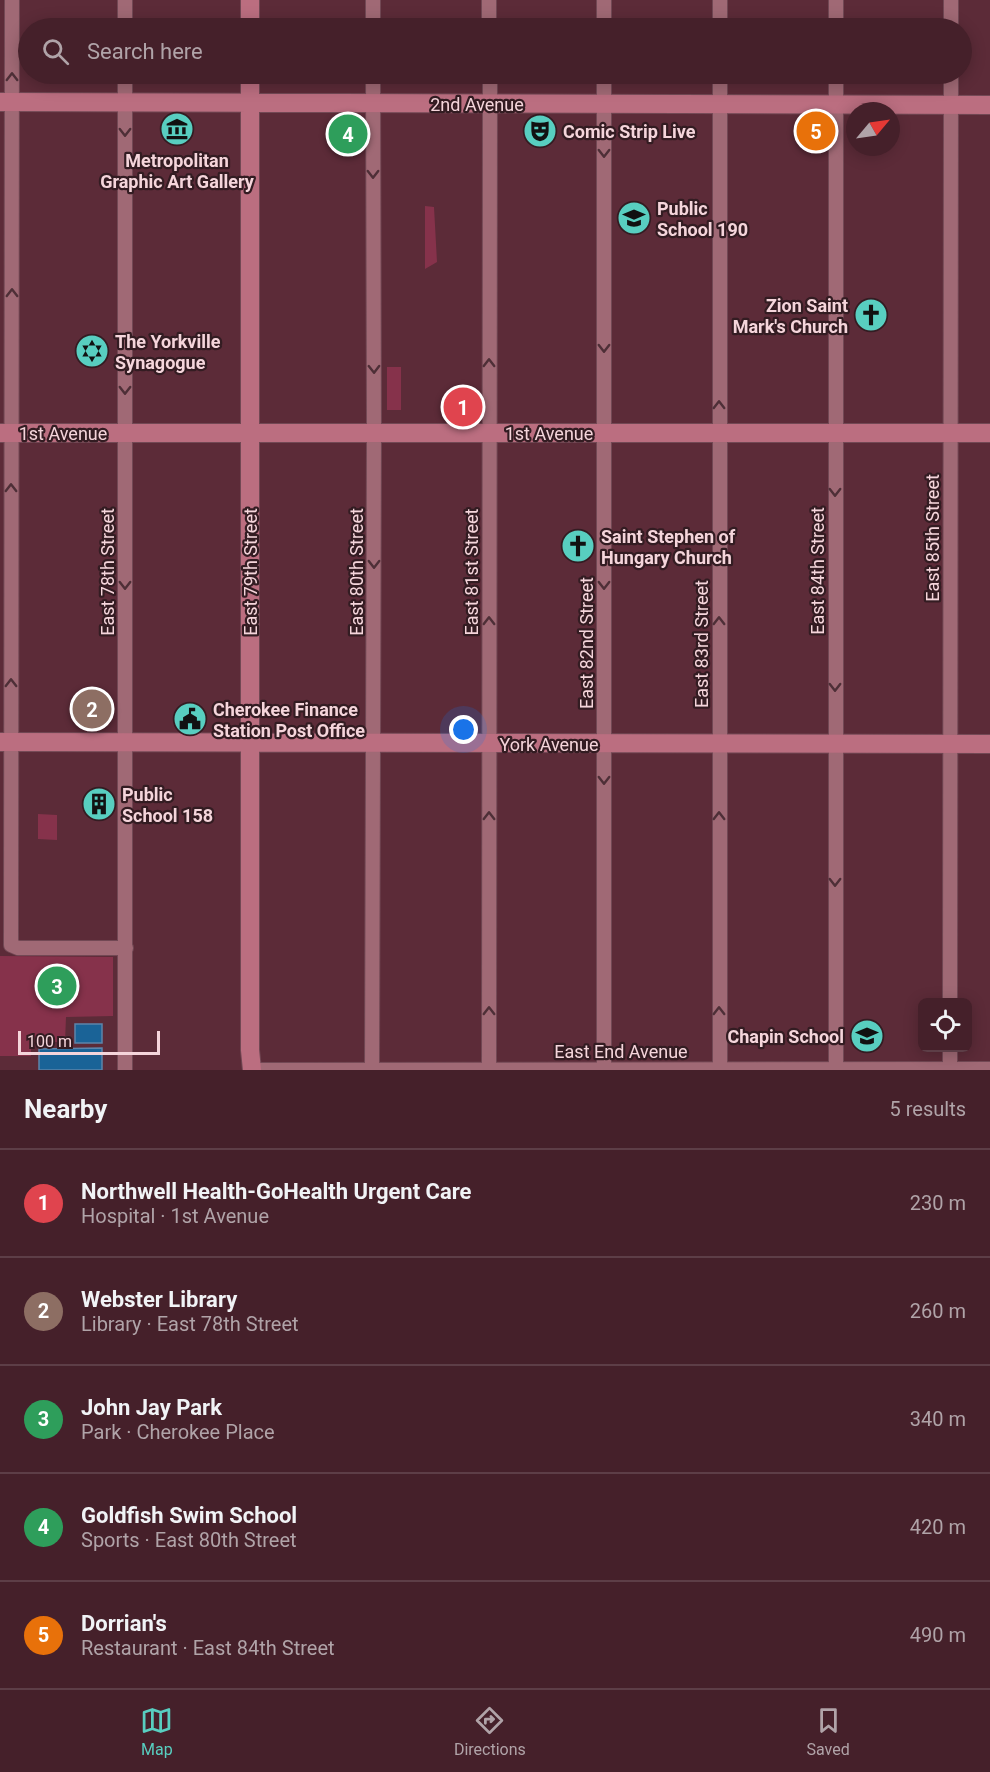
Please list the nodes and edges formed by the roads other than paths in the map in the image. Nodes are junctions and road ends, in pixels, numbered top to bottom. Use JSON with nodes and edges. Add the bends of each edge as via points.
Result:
{"nodes":[{"id":1,"x":12,"y":0,"type":"edge"},
{"id":2,"x":125,"y":0,"type":"edge"},
{"id":3,"x":250,"y":0,"type":"edge"},
{"id":4,"x":373,"y":0,"type":"edge"},
{"id":5,"x":489,"y":0,"type":"edge"},
{"id":6,"x":604,"y":0,"type":"edge"},
{"id":7,"x":720,"y":0,"type":"edge"},
{"id":8,"x":836,"y":0,"type":"edge"},
{"id":9,"x":951,"y":0,"type":"edge"},
{"id":10,"x":125,"y":18,"type":"edge"},
{"id":11,"x":250,"y":18,"type":"edge"},
{"id":12,"x":373,"y":18,"type":"edge"},
{"id":13,"x":489,"y":18,"type":"edge"},
{"id":14,"x":604,"y":18,"type":"edge"},
{"id":15,"x":720,"y":18,"type":"edge"},
{"id":16,"x":836,"y":18,"type":"edge"},
{"id":17,"x":951,"y":18,"type":"edge"},
{"id":18,"x":125,"y":84,"type":"edge"},
{"id":19,"x":250,"y":84,"type":"edge"},
{"id":20,"x":373,"y":84,"type":"edge"},
{"id":21,"x":490,"y":84,"type":"edge"},
{"id":22,"x":604,"y":84,"type":"edge"},
{"id":23,"x":720,"y":84,"type":"edge"},
{"id":24,"x":836,"y":84,"type":"edge"},
{"id":25,"x":951,"y":84,"type":"edge"},
{"id":26,"x":6,"y":102,"type":"edge"},
{"id":27,"x":125,"y":102,"type":"junction"},
{"id":28,"x":250,"y":102,"type":"junction"},
{"id":29,"x":373,"y":104,"type":"junction"},
{"id":30,"x":490,"y":104,"type":"junction"},
{"id":31,"x":604,"y":104,"type":"junction"},
{"id":32,"x":720,"y":105,"type":"junction"},
{"id":33,"x":836,"y":105,"type":"junction"},
{"id":34,"x":951,"y":105,"type":"junction"},
{"id":35,"x":990,"y":105,"type":"edge"},
{"id":36,"x":6,"y":433,"type":"edge"},
{"id":37,"x":125,"y":433,"type":"junction"},
{"id":38,"x":250,"y":433,"type":"junction"},
{"id":39,"x":374,"y":433,"type":"junction"},
{"id":40,"x":489,"y":433,"type":"junction"},
{"id":41,"x":604,"y":433,"type":"junction"},
{"id":42,"x":719,"y":433,"type":"junction"},
{"id":43,"x":835,"y":433,"type":"junction"},
{"id":44,"x":950,"y":433,"type":"junction"},
{"id":45,"x":990,"y":433,"type":"edge"},
{"id":46,"x":5,"y":742,"type":"edge"},
{"id":47,"x":126,"y":742,"type":"junction"},
{"id":48,"x":250,"y":743,"type":"junction"},
{"id":49,"x":374,"y":744,"type":"junction"},
{"id":50,"x":489,"y":744,"type":"junction"},
{"id":51,"x":604,"y":744,"type":"junction"},
{"id":52,"x":719,"y":744,"type":"junction"},
{"id":53,"x":836,"y":744,"type":"junction"},
{"id":54,"x":950,"y":744,"type":"junction"},
{"id":55,"x":990,"y":744,"type":"edge"},
{"id":56,"x":126,"y":948,"type":"junction"},
{"id":57,"x":950,"y":998,"type":"edge"},
{"id":58,"x":950,"y":1052,"type":"edge"},
{"id":59,"x":990,"y":1069,"type":"edge"},
{"id":60,"x":125,"y":1070,"type":"edge"},
{"id":61,"x":252,"y":1070,"type":"edge"},
{"id":62,"x":372,"y":1070,"type":"edge"},
{"id":63,"x":489,"y":1070,"type":"edge"},
{"id":64,"x":604,"y":1070,"type":"edge"},
{"id":65,"x":720,"y":1070,"type":"edge"},
{"id":66,"x":836,"y":1070,"type":"edge"},
{"id":67,"x":950,"y":1070,"type":"edge"}],
"edges":[{"from":26,"to":1,"type":"street","one_way":true},
{"from":2,"to":10,"type":"street"},
{"from":3,"to":11,"type":"main road"},
{"from":4,"to":12,"type":"street"},
{"from":5,"to":13,"type":"street"},
{"from":6,"to":14,"type":"street"},
{"from":7,"to":15,"type":"street"},
{"from":8,"to":16,"type":"street"},
{"from":9,"to":17,"type":"street"},
{"from":18,"to":27,"type":"street","name":"East 78th Street"},
{"from":19,"to":28,"type":"main road","name":"East 79th Street"},
{"from":20,"to":29,"type":"street","name":"East 80th Street"},
{"from":21,"to":30,"type":"street","name":"East 81st Street"},
{"from":22,"to":31,"type":"street","name":"East 82nd Street"},
{"from":23,"to":32,"type":"street","name":"East 83rd Street"},
{"from":24,"to":33,"type":"street","name":"East 84th Street"},
{"from":25,"to":34,"type":"street","name":"East 85th Street"},
{"from":26,"to":27,"type":"main road","name":"2nd Avenue"},
{"from":36,"to":26,"type":"street","one_way":true},
{"from":27,"to":28,"type":"main road","name":"2nd Avenue"},
{"from":27,"to":37,"type":"street","name":"East 78th Street","one_way":true},
{"from":28,"to":29,"type":"main road","name":"2nd Avenue"},
{"from":28,"to":38,"type":"main road","name":"East 79th Street"},
{"from":29,"to":30,"type":"main road","name":"2nd Avenue"},
{"from":29,"to":39,"type":"street","name":"East 80th Street","one_way":true},
{"from":30,"to":31,"type":"main road","name":"2nd Avenue"},
{"from":40,"to":30,"type":"street","name":"East 81st Street","one_way":true},
{"from":31,"to":32,"type":"main road","name":"2nd Avenue"},
{"from":31,"to":41,"type":"street","name":"East 82nd Street","one_way":true},
{"from":32,"to":33,"type":"main road","name":"2nd Avenue"},
{"from":42,"to":32,"type":"street","name":"East 83rd Street","one_way":true},
{"from":33,"to":34,"type":"main road","name":"2nd Avenue"},
{"from":33,"to":43,"type":"street","name":"East 84th Street"},
{"from":34,"to":35,"type":"main road","name":"2nd Avenue"},
{"from":34,"to":44,"type":"street","name":"East 85th Street"},
{"from":36,"to":37,"type":"main road","name":"1st Avenue"},
{"from":46,"to":36,"type":"street","one_way":true},
{"from":37,"to":38,"type":"main road","name":"1st Avenue"},
{"from":37,"to":47,"type":"street","name":"East 78th Street","one_way":true},
{"from":38,"to":39,"type":"main road","name":"1st Avenue"},
{"from":38,"to":48,"type":"main road","name":"East 79th Street"},
{"from":39,"to":40,"type":"main road","name":"1st Avenue"},
{"from":39,"to":49,"type":"street","name":"East 80th Street","one_way":true},
{"from":40,"to":41,"type":"main road","name":"1st Avenue"},
{"from":50,"to":40,"type":"street","name":"East 81st Street","one_way":true},
{"from":41,"to":42,"type":"main road","name":"1st Avenue"},
{"from":41,"to":51,"type":"street","name":"East 82nd Street","one_way":true},
{"from":42,"to":43,"type":"main road","name":"1st Avenue"},
{"from":52,"to":42,"type":"street","name":"East 83rd Street","one_way":true},
{"from":43,"to":44,"type":"main road","name":"1st Avenue"},
{"from":43,"to":53,"type":"street","name":"East 84th Street","one_way":true},
{"from":44,"to":45,"type":"main road","name":"1st Avenue"},
{"from":44,"to":54,"type":"street","name":"East 85th Street"},
{"from":46,"to":47,"type":"main road","name":"York Avenue"},
{"from":46,"to":56,"type":"street","via":[[10,945]]},
{"from":47,"to":48,"type":"main road","name":"York Avenue"},
{"from":47,"to":56,"type":"street","name":"East 78th Street"},
{"from":48,"to":49,"type":"main road","name":"York Avenue"},
{"from":48,"to":61,"type":"main road","name":"East 79th Street"},
{"from":49,"to":50,"type":"main road","name":"York Avenue"},
{"from":49,"to":62,"type":"street","name":"East 80th Street"},
{"from":50,"to":51,"type":"main road","name":"York Avenue"},
{"from":63,"to":50,"type":"street","name":"East 81st Street","one_way":true},
{"from":51,"to":52,"type":"main road","name":"York Avenue"},
{"from":51,"to":64,"type":"street","name":"East 82nd Street","one_way":true},
{"from":52,"to":53,"type":"main road","name":"York Avenue"},
{"from":65,"to":52,"type":"street","name":"East 83rd Street","one_way":true},
{"from":53,"to":54,"type":"main road","name":"York Avenue"},
{"from":53,"to":66,"type":"street","name":"East 84th Street","one_way":true},
{"from":54,"to":55,"type":"main road","name":"York Avenue"},
{"from":54,"to":57,"type":"street","name":"East 85th Street"},
{"from":56,"to":60,"type":"street","name":"East 78th Street"},
{"from":58,"to":67,"type":"street"},
{"from":59,"to":67,"type":"street","name":"East End Avenue"},
{"from":61,"to":62,"type":"street","name":"East End Avenue"},
{"from":62,"to":63,"type":"street","name":"East End Avenue"},
{"from":63,"to":64,"type":"street","name":"East End Avenue"},
{"from":64,"to":65,"type":"street","name":"East End Avenue"},
{"from":65,"to":66,"type":"street","name":"East End Avenue"},
{"from":66,"to":67,"type":"street","name":"East End Avenue"}]}
